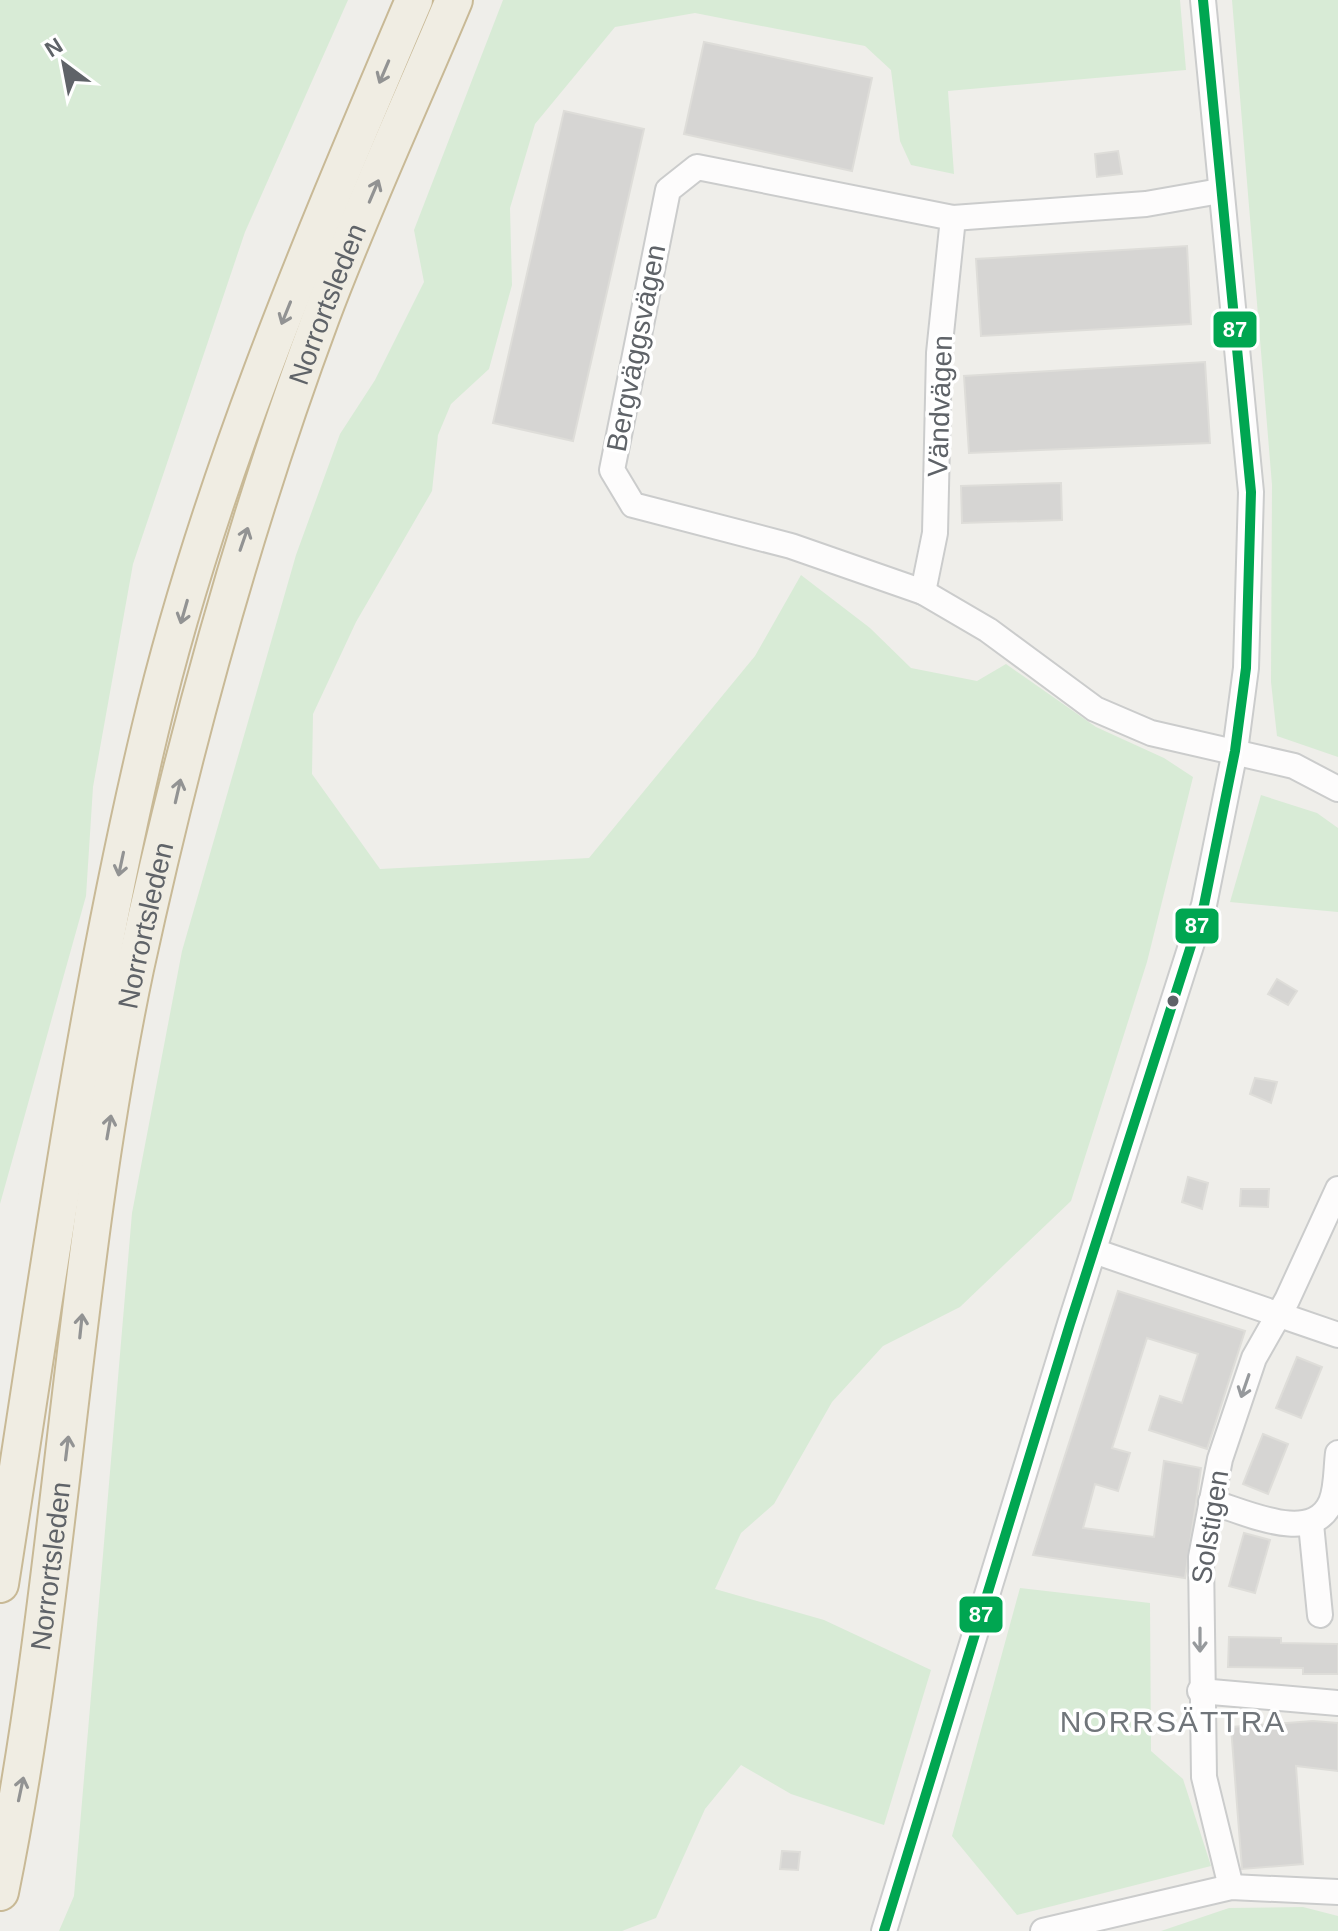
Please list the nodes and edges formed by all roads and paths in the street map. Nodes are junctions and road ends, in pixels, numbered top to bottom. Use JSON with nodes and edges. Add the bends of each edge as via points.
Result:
{"nodes":[{"id":1,"x":414,"y":0,"type":"edge"},
{"id":2,"x":454,"y":0,"type":"edge"},
{"id":3,"x":1203,"y":0,"type":"edge"},
{"id":4,"x":1220,"y":191,"type":"junction"},
{"id":5,"x":953,"y":218,"type":"junction"},
{"id":6,"x":923,"y":592,"type":"junction"},
{"id":7,"x":1235,"y":751,"type":"junction"},
{"id":8,"x":1338,"y":789,"type":"edge"},
{"id":9,"x":1338,"y":1189,"type":"edge"},
{"id":10,"x":1094,"y":1251,"type":"junction"},
{"id":11,"x":1277,"y":1315,"type":"junction"},
{"id":12,"x":1338,"y":1335,"type":"edge"},
{"id":13,"x":1338,"y":1453,"type":"edge"},
{"id":14,"x":1211,"y":1502,"type":"junction"},
{"id":15,"x":1311,"y":1524,"type":"junction"},
{"id":16,"x":0,"y":1584,"type":"edge"},
{"id":17,"x":1320,"y":1615,"type":"dead end"},
{"id":18,"x":1200,"y":1691,"type":"junction"},
{"id":19,"x":1338,"y":1703,"type":"edge"},
{"id":20,"x":1231,"y":1887,"type":"junction"},
{"id":21,"x":0,"y":1892,"type":"edge"},
{"id":22,"x":1338,"y":1892,"type":"edge"},
{"id":23,"x":887,"y":1931,"type":"edge"},
{"id":24,"x":1043,"y":1931,"type":"edge"}],
"edges":[{"from":1,"to":16,"type":"highway","name":"Norrortsleden","one_way":true,"via":[[231,449],[151,726],[99,965],[57,1200]]},
{"from":21,"to":2,"type":"highway","name":"Norrortsleden","one_way":true,"via":[[25,1769],[96,1204],[135,971],[237,562],[322,315]]},
{"from":3,"to":4,"type":"street"},
{"from":4,"to":5,"type":"street","name":"Bergväggsvägen","via":[[1146,204]]},
{"from":4,"to":7,"type":"street","via":[[1251,492],[1246,668]]},
{"from":5,"to":6,"type":"street","name":"Vändvägen","via":[[939,353],[935,533]]},
{"from":5,"to":6,"type":"street","name":"Bergväggsvägen","via":[[697,167],[668,190],[612,470],[633,505],[791,546]]},
{"from":6,"to":7,"type":"street","name":"Bergväggsvägen","via":[[988,630],[1095,709],[1151,733]]},
{"from":7,"to":8,"type":"street","name":"Bergväggsvägen","via":[[1294,766]]},
{"from":7,"to":10,"type":"street","via":[[1204,905]]},
{"from":9,"to":11,"type":"street","name":"Solstigen"},
{"from":10,"to":11,"type":"street"},
{"from":10,"to":23,"type":"street"},
{"from":11,"to":12,"type":"street"},
{"from":11,"to":14,"type":"street","name":"Solstigen","one_way":true,"via":[[1254,1358]]},
{"from":13,"to":15,"type":"street","via":[[1332,1500]]},
{"from":14,"to":15,"type":"street"},
{"from":14,"to":18,"type":"street","name":"Solstigen","one_way":true,"via":[[1201,1557]]},
{"from":15,"to":17,"type":"street"},
{"from":18,"to":19,"type":"street"},
{"from":18,"to":20,"type":"street","name":"Solstigen","via":[[1204,1777]]},
{"from":20,"to":22,"type":"street"},
{"from":20,"to":24,"type":"street"}]}
